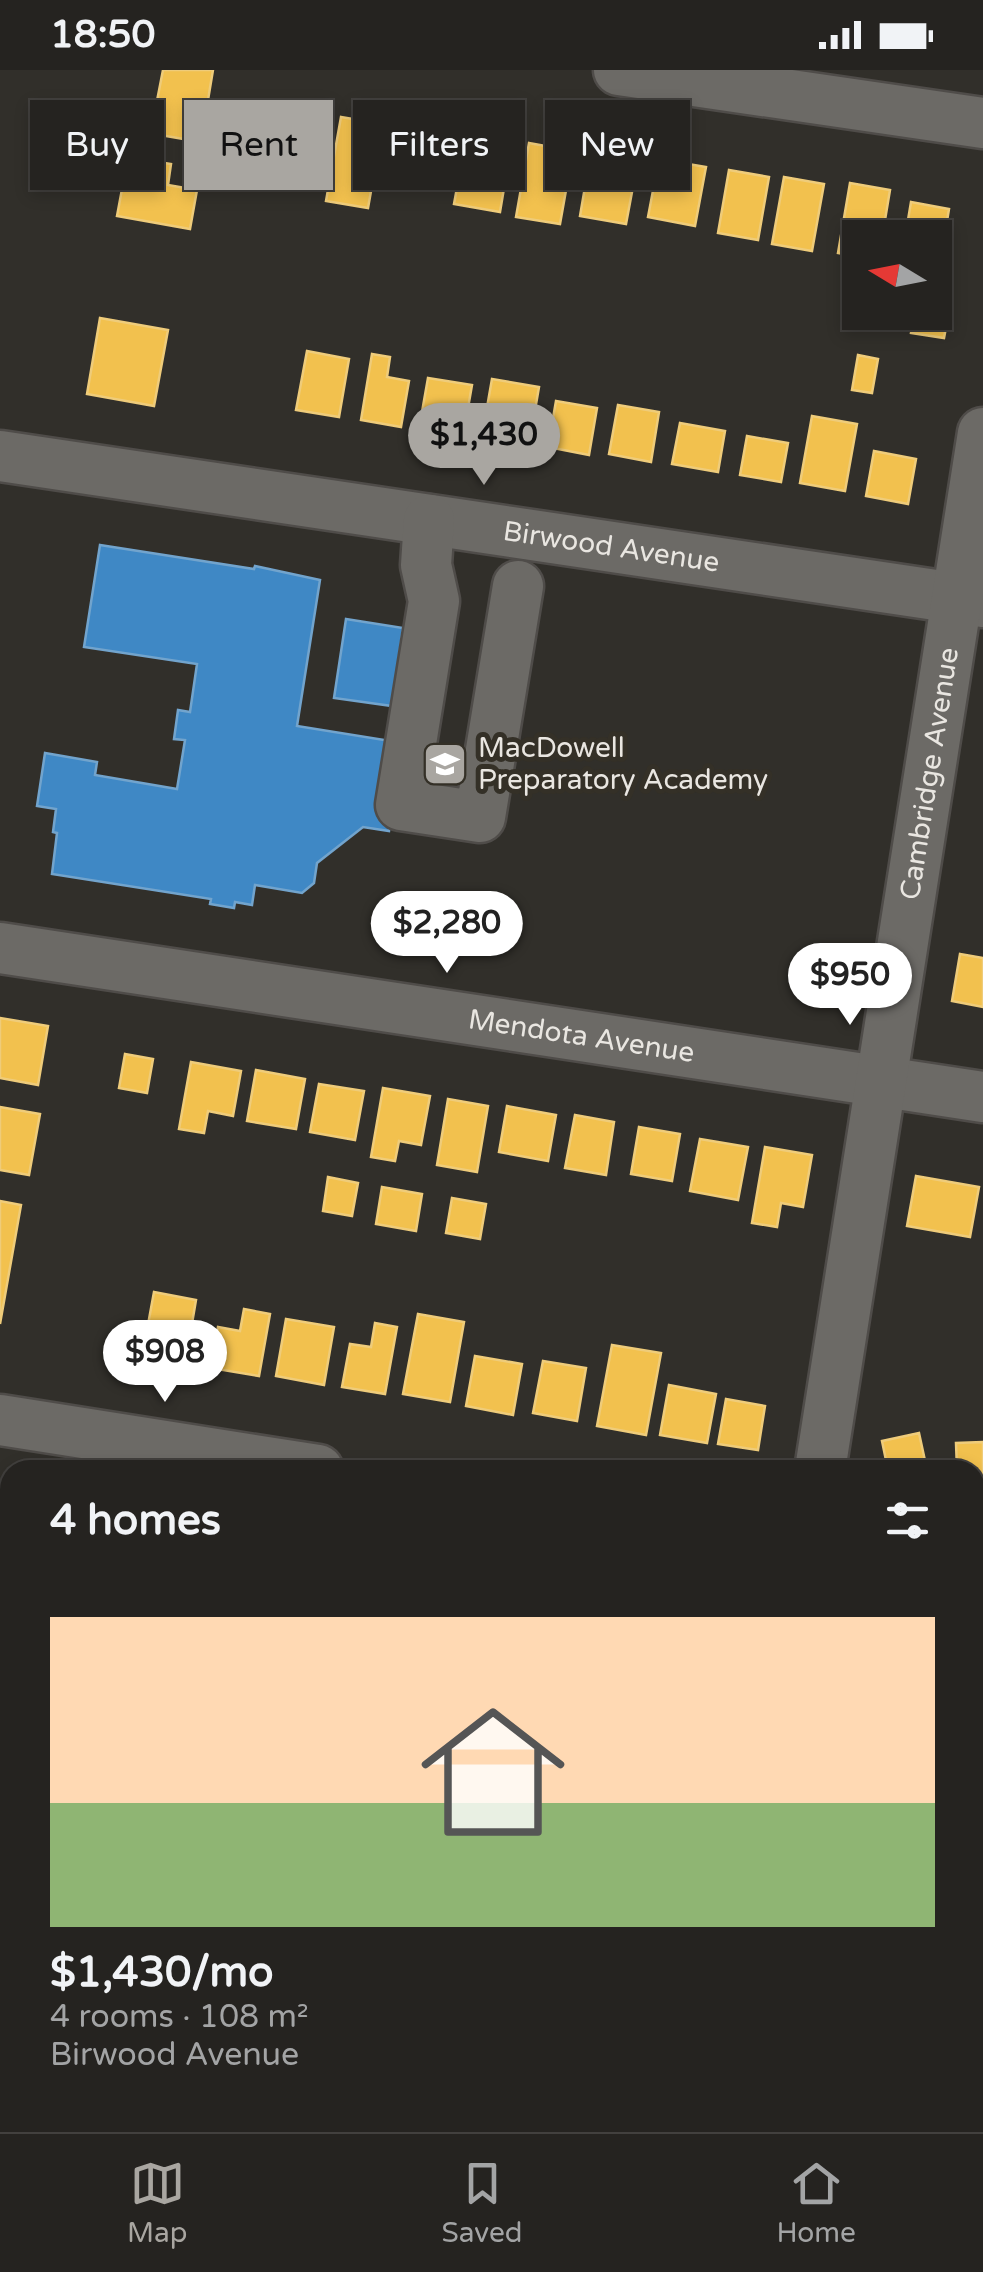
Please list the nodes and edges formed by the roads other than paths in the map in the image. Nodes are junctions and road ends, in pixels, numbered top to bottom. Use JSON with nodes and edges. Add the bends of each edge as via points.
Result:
{"nodes":[{"id":1,"x":619,"y":70,"type":"edge"},
{"id":2,"x":983,"y":123,"type":"edge"},
{"id":3,"x":983,"y":433,"type":"edge"},
{"id":4,"x":0,"y":456,"type":"edge"},
{"id":5,"x":429,"y":520,"type":"junction"},
{"id":6,"x":518,"y":586,"type":"dead end"},
{"id":7,"x":970,"y":600,"type":"edge"},
{"id":8,"x":0,"y":948,"type":"edge"},
{"id":9,"x":882,"y":1082,"type":"junction"},
{"id":10,"x":983,"y":1097,"type":"edge"},
{"id":11,"x":0,"y":1420,"type":"edge"},
{"id":12,"x":254,"y":1460,"type":"edge"},
{"id":13,"x":822,"y":1460,"type":"edge"}],
"edges":[{"from":1,"to":2,"type":"street"},
{"from":3,"to":7,"type":"street","name":"Cambridge Avenue"},
{"from":4,"to":5,"type":"street","name":"Birwood Avenue"},
{"from":5,"to":6,"type":"street","via":[[426,565],[434,601],[401,805],[480,817]]},
{"from":5,"to":7,"type":"street","name":"Birwood Avenue"},
{"from":7,"to":9,"type":"street","name":"Cambridge Avenue"},
{"from":8,"to":9,"type":"street","name":"Mendota Avenue"},
{"from":9,"to":10,"type":"street","name":"Mendota Avenue"},
{"from":9,"to":13,"type":"street","name":"Cambridge Avenue"},
{"from":11,"to":12,"type":"street"}]}
